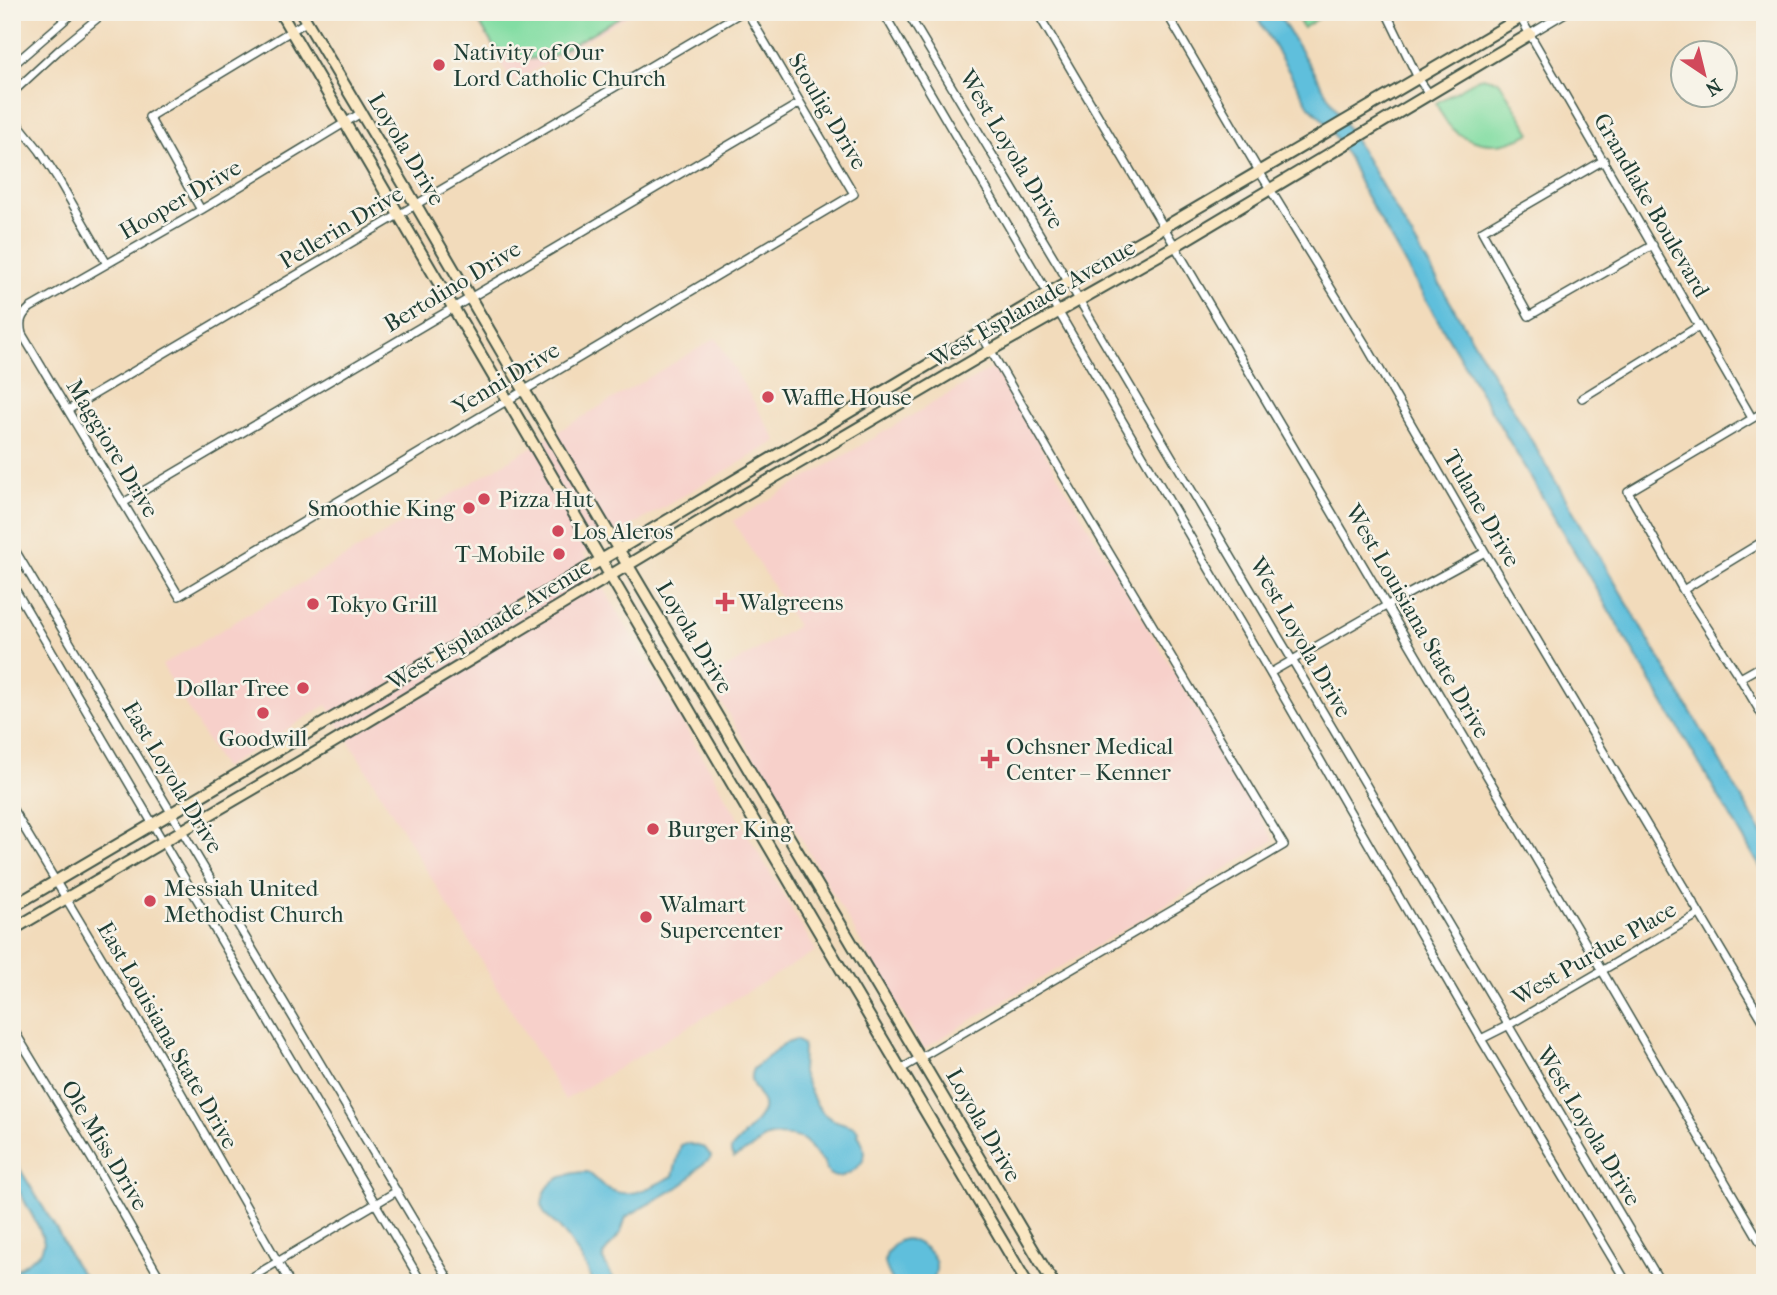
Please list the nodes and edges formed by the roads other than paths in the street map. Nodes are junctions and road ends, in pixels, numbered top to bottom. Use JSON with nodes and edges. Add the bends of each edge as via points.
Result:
{"nodes":[{"id":1,"x":74,"y":12,"type":"edge"},
{"id":2,"x":105,"y":12,"type":"edge"},
{"id":3,"x":280,"y":12,"type":"edge"},
{"id":4,"x":745,"y":12,"type":"edge"},
{"id":5,"x":883,"y":12,"type":"edge"},
{"id":6,"x":907,"y":12,"type":"edge"},
{"id":7,"x":1037,"y":12,"type":"edge"},
{"id":8,"x":1166,"y":12,"type":"edge"},
{"id":9,"x":1386,"y":12,"type":"edge"},
{"id":10,"x":1567,"y":12,"type":"edge"},
{"id":11,"x":1522,"y":14,"type":"edge"},
{"id":12,"x":304,"y":17,"type":"edge"},
{"id":13,"x":291,"y":30,"type":"junction"},
{"id":14,"x":1530,"y":34,"type":"junction"},
{"id":15,"x":12,"y":66,"type":"edge"},
{"id":16,"x":1418,"y":78,"type":"junction"},
{"id":17,"x":12,"y":93,"type":"edge"},
{"id":18,"x":1430,"y":95,"type":"junction"},
{"id":19,"x":800,"y":103,"type":"junction"},
{"id":20,"x":361,"y":113,"type":"junction"},
{"id":21,"x":12,"y":117,"type":"edge"},
{"id":22,"x":345,"y":123,"type":"junction"},
{"id":23,"x":1604,"y":160,"type":"junction"},
{"id":24,"x":1259,"y":171,"type":"junction"},
{"id":25,"x":1270,"y":188,"type":"junction"},
{"id":26,"x":854,"y":194,"type":"joint"},
{"id":27,"x":416,"y":205,"type":"junction"},
{"id":28,"x":201,"y":210,"type":"junction"},
{"id":29,"x":399,"y":215,"type":"junction"},
{"id":30,"x":1163,"y":228,"type":"junction"},
{"id":31,"x":1653,"y":245,"type":"junction"},
{"id":32,"x":1175,"y":246,"type":"junction"},
{"id":33,"x":107,"y":264,"type":"junction"},
{"id":34,"x":1069,"y":281,"type":"junction"},
{"id":35,"x":1047,"y":294,"type":"junction"},
{"id":36,"x":469,"y":298,"type":"junction"},
{"id":37,"x":1079,"y":299,"type":"junction"},
{"id":38,"x":454,"y":307,"type":"junction"},
{"id":39,"x":1058,"y":312,"type":"junction"},
{"id":40,"x":21,"y":320,"type":"joint"},
{"id":41,"x":1699,"y":326,"type":"junction"},
{"id":42,"x":981,"y":334,"type":"junction"},
{"id":43,"x":991,"y":350,"type":"junction"},
{"id":44,"x":524,"y":390,"type":"junction"},
{"id":45,"x":1582,"y":398,"type":"dead end"},
{"id":46,"x":508,"y":399,"type":"junction"},
{"id":47,"x":68,"y":410,"type":"junction"},
{"id":48,"x":1765,"y":411,"type":"edge"},
{"id":49,"x":1752,"y":418,"type":"junction"},
{"id":50,"x":123,"y":503,"type":"junction"},
{"id":51,"x":598,"y":515,"type":"junction"},
{"id":52,"x":581,"y":525,"type":"junction"},
{"id":53,"x":1765,"y":540,"type":"edge"},
{"id":54,"x":12,"y":545,"type":"edge"},
{"id":55,"x":618,"y":550,"type":"junction"},
{"id":56,"x":1485,"y":552,"type":"junction"},
{"id":57,"x":601,"y":560,"type":"junction"},
{"id":58,"x":627,"y":565,"type":"junction"},
{"id":59,"x":610,"y":575,"type":"junction"},
{"id":60,"x":12,"y":584,"type":"edge"},
{"id":61,"x":1683,"y":590,"type":"junction"},
{"id":62,"x":179,"y":596,"type":"joint"},
{"id":63,"x":1386,"y":606,"type":"junction"},
{"id":64,"x":485,"y":628,"type":"junction"},
{"id":65,"x":495,"y":645,"type":"junction"},
{"id":66,"x":1292,"y":661,"type":"junction"},
{"id":67,"x":1765,"y":664,"type":"edge"},
{"id":68,"x":1270,"y":673,"type":"junction"},
{"id":69,"x":403,"y":676,"type":"junction"},
{"id":70,"x":1740,"y":678,"type":"junction"},
{"id":71,"x":413,"y":694,"type":"junction"},
{"id":72,"x":1765,"y":720,"type":"edge"},
{"id":73,"x":321,"y":725,"type":"junction"},
{"id":74,"x":332,"y":743,"type":"junction"},
{"id":75,"x":234,"y":778,"type":"junction"},
{"id":76,"x":244,"y":794,"type":"junction"},
{"id":77,"x":12,"y":807,"type":"edge"},
{"id":78,"x":171,"y":813,"type":"junction"},
{"id":79,"x":152,"y":824,"type":"junction"},
{"id":80,"x":182,"y":830,"type":"junction"},
{"id":81,"x":162,"y":841,"type":"junction"},
{"id":82,"x":56,"y":881,"type":"junction"},
{"id":83,"x":66,"y":898,"type":"junction"},
{"id":84,"x":12,"y":907,"type":"edge"},
{"id":85,"x":836,"y":914,"type":"junction"},
{"id":86,"x":1699,"y":914,"type":"junction"},
{"id":87,"x":815,"y":925,"type":"junction"},
{"id":88,"x":12,"y":930,"type":"edge"},
{"id":89,"x":1602,"y":970,"type":"junction"},
{"id":90,"x":1765,"y":1024,"type":"edge"},
{"id":91,"x":1507,"y":1026,"type":"junction"},
{"id":92,"x":12,"y":1027,"type":"edge"},
{"id":93,"x":1481,"y":1039,"type":"junction"},
{"id":94,"x":921,"y":1058,"type":"junction"},
{"id":95,"x":901,"y":1069,"type":"junction"},
{"id":96,"x":996,"y":1186,"type":"junction"},
{"id":97,"x":397,"y":1191,"type":"junction"},
{"id":98,"x":977,"y":1197,"type":"junction"},
{"id":99,"x":375,"y":1204,"type":"junction"},
{"id":100,"x":1765,"y":1250,"type":"edge"},
{"id":101,"x":277,"y":1262,"type":"junction"},
{"id":102,"x":163,"y":1283,"type":"edge"},
{"id":103,"x":242,"y":1283,"type":"edge"},
{"id":104,"x":290,"y":1283,"type":"edge"},
{"id":105,"x":422,"y":1283,"type":"edge"},
{"id":106,"x":451,"y":1283,"type":"edge"},
{"id":107,"x":1027,"y":1283,"type":"edge"},
{"id":108,"x":1053,"y":1283,"type":"edge"},
{"id":109,"x":1627,"y":1283,"type":"edge"},
{"id":110,"x":1661,"y":1283,"type":"edge"}],
"edges":[{"from":1,"to":15,"type":"street"},
{"from":2,"to":17,"type":"street"},
{"from":3,"to":13,"type":"main road","name":"Loyola Drive"},
{"from":4,"to":19,"type":"street","name":"Stoulig Drive"},
{"from":4,"to":27,"type":"street","name":"Pellerin Drive"},
{"from":5,"to":35,"type":"street","name":"West Loyola Drive"},
{"from":6,"to":34,"type":"street","name":"West Loyola Drive"},
{"from":7,"to":30,"type":"street","name":"West Louisiana State Drive"},
{"from":8,"to":24,"type":"street","name":"Tulane Drive"},
{"from":9,"to":16,"type":"street"},
{"from":10,"to":14,"type":"street","name":"West Esplanade Avenue"},
{"from":11,"to":14,"type":"street","name":"Grandlake Boulevard"},
{"from":11,"to":16,"type":"main road","name":"West Esplanade Avenue"},
{"from":12,"to":13,"type":"street"},
{"from":12,"to":20,"type":"main road","name":"Loyola Drive"},
{"from":13,"to":22,"type":"main road","name":"Loyola Drive"},
{"from":13,"to":28,"type":"street","via":[[149,117]]},
{"from":14,"to":18,"type":"main road","name":"West Esplanade Avenue"},
{"from":14,"to":23,"type":"street","name":"Grandlake Boulevard"},
{"from":16,"to":18,"type":"street"},
{"from":16,"to":24,"type":"main road","name":"West Esplanade Avenue"},
{"from":18,"to":25,"type":"main road","name":"West Esplanade Avenue"},
{"from":19,"to":26,"type":"street","name":"Stoulig Drive"},
{"from":19,"to":36,"type":"street","name":"Bertolino Drive"},
{"from":20,"to":22,"type":"street","name":"Hooper Drive"},
{"from":20,"to":27,"type":"main road","name":"Loyola Drive"},
{"from":21,"to":33,"type":"street","via":[[46,160]]},
{"from":22,"to":28,"type":"street","name":"Hooper Drive"},
{"from":22,"to":29,"type":"main road","name":"Loyola Drive"},
{"from":23,"to":31,"type":"street","name":"Grandlake Boulevard"},
{"from":23,"to":31,"type":"street","via":[[1482,231],[1529,316]]},
{"from":24,"to":25,"type":"street","name":"Tulane Drive"},
{"from":24,"to":30,"type":"main road","name":"West Esplanade Avenue"},
{"from":25,"to":32,"type":"main road","name":"West Esplanade Avenue"},
{"from":25,"to":56,"type":"street","name":"Tulane Drive"},
{"from":26,"to":44,"type":"street","name":"Yenni Drive"},
{"from":27,"to":29,"type":"street","name":"Pellerin Drive"},
{"from":27,"to":36,"type":"main road","name":"Loyola Drive"},
{"from":28,"to":33,"type":"street","name":"Hooper Drive"},
{"from":29,"to":38,"type":"main road","name":"Loyola Drive"},
{"from":29,"to":47,"type":"street","name":"Pellerin Drive"},
{"from":30,"to":32,"type":"street","name":"West Louisiana State Drive"},
{"from":30,"to":34,"type":"main road","name":"West Esplanade Avenue"},
{"from":31,"to":41,"type":"street","name":"Grandlake Boulevard"},
{"from":32,"to":37,"type":"main road","name":"West Esplanade Avenue"},
{"from":32,"to":63,"type":"street","name":"West Louisiana State Drive"},
{"from":33,"to":40,"type":"street","name":"Hooper Drive","via":[[30,308]]},
{"from":34,"to":35,"type":"main road","name":"West Esplanade Avenue"},
{"from":34,"to":37,"type":"street","name":"West Loyola Drive"},
{"from":35,"to":39,"type":"street","name":"West Loyola Drive"},
{"from":35,"to":42,"type":"main road","name":"West Esplanade Avenue"},
{"from":36,"to":38,"type":"street","name":"Bertolino Drive"},
{"from":36,"to":44,"type":"main road","name":"Loyola Drive"},
{"from":37,"to":39,"type":"main road","name":"West Esplanade Avenue"},
{"from":37,"to":66,"type":"street","name":"West Loyola Drive"},
{"from":38,"to":46,"type":"main road","name":"Loyola Drive"},
{"from":38,"to":50,"type":"street","name":"Bertolino Drive"},
{"from":39,"to":43,"type":"main road","name":"West Esplanade Avenue"},
{"from":39,"to":68,"type":"street","name":"West Loyola Drive"},
{"from":40,"to":47,"type":"street","name":"Maggiore Drive","via":[[22,334]]},
{"from":41,"to":45,"type":"street"},
{"from":41,"to":49,"type":"street","name":"Grandlake Boulevard"},
{"from":42,"to":43,"type":"street"},
{"from":42,"to":55,"type":"main road","name":"West Esplanade Avenue"},
{"from":43,"to":58,"type":"main road","name":"West Esplanade Avenue"},
{"from":43,"to":94,"type":"street","via":[[1283,845]]},
{"from":44,"to":46,"type":"street","name":"Yenni Drive"},
{"from":44,"to":51,"type":"main road","name":"Loyola Drive"},
{"from":46,"to":52,"type":"main road","name":"Loyola Drive"},
{"from":46,"to":62,"type":"street","name":"Yenni Drive"},
{"from":47,"to":50,"type":"street","name":"Maggiore Drive"},
{"from":48,"to":49,"type":"street"},
{"from":49,"to":61,"type":"street","via":[[1628,492]]},
{"from":50,"to":62,"type":"street","name":"Maggiore Drive"},
{"from":51,"to":52,"type":"main road"},
{"from":51,"to":55,"type":"main road","name":"Loyola Drive"},
{"from":52,"to":57,"type":"main road","name":"Loyola Drive"},
{"from":53,"to":61,"type":"street"},
{"from":54,"to":78,"type":"street","name":"East Loyola Drive"},
{"from":55,"to":57,"type":"main road","name":"West Esplanade Avenue"},
{"from":55,"to":58,"type":"main road","name":"Loyola Drive"},
{"from":56,"to":63,"type":"street"},
{"from":56,"to":86,"type":"street","name":"Tulane Drive"},
{"from":57,"to":59,"type":"main road","name":"Loyola Drive"},
{"from":57,"to":64,"type":"main road","name":"West Esplanade Avenue"},
{"from":58,"to":59,"type":"main road","name":"West Esplanade Avenue"},
{"from":58,"to":85,"type":"main road","name":"Loyola Drive"},
{"from":59,"to":65,"type":"main road","name":"West Esplanade Avenue"},
{"from":59,"to":87,"type":"main road","name":"Loyola Drive"},
{"from":60,"to":79,"type":"street","name":"East Loyola Drive"},
{"from":61,"to":70,"type":"street"},
{"from":63,"to":66,"type":"street"},
{"from":63,"to":89,"type":"street","name":"West Louisiana State Drive"},
{"from":64,"to":65,"type":"main road"},
{"from":64,"to":69,"type":"main road","name":"West Esplanade Avenue"},
{"from":65,"to":71,"type":"main road","name":"West Esplanade Avenue"},
{"from":66,"to":68,"type":"street"},
{"from":66,"to":91,"type":"street","name":"West Loyola Drive"},
{"from":67,"to":70,"type":"street"},
{"from":68,"to":93,"type":"street","name":"West Loyola Drive"},
{"from":69,"to":71,"type":"main road"},
{"from":69,"to":73,"type":"main road","name":"West Esplanade Avenue"},
{"from":70,"to":72,"type":"street"},
{"from":71,"to":74,"type":"main road","name":"West Esplanade Avenue"},
{"from":73,"to":74,"type":"main road"},
{"from":73,"to":75,"type":"main road","name":"West Esplanade Avenue"},
{"from":74,"to":76,"type":"main road","name":"West Esplanade Avenue"},
{"from":75,"to":76,"type":"main road"},
{"from":75,"to":78,"type":"main road","name":"West Esplanade Avenue"},
{"from":76,"to":80,"type":"main road","name":"West Esplanade Avenue"},
{"from":77,"to":82,"type":"street","name":"East Louisiana State Drive"},
{"from":78,"to":79,"type":"main road","name":"West Esplanade Avenue"},
{"from":78,"to":80,"type":"street","name":"East Loyola Drive"},
{"from":79,"to":81,"type":"street","name":"East Loyola Drive"},
{"from":79,"to":82,"type":"main road","name":"West Esplanade Avenue"},
{"from":80,"to":81,"type":"main road","name":"West Esplanade Avenue"},
{"from":80,"to":97,"type":"street","name":"East Loyola Drive"},
{"from":81,"to":83,"type":"main road","name":"West Esplanade Avenue"},
{"from":81,"to":99,"type":"street","name":"East Loyola Drive"},
{"from":82,"to":83,"type":"street","name":"East Louisiana State Drive"},
{"from":82,"to":84,"type":"main road","name":"West Esplanade Avenue"},
{"from":83,"to":88,"type":"main road","name":"West Esplanade Avenue"},
{"from":83,"to":101,"type":"street","name":"East Louisiana State Drive"},
{"from":85,"to":87,"type":"main road"},
{"from":85,"to":94,"type":"main road","name":"Loyola Drive"},
{"from":86,"to":89,"type":"street","name":"West Purdue Place"},
{"from":86,"to":90,"type":"street","name":"Tulane Drive"},
{"from":87,"to":95,"type":"main road","name":"Loyola Drive"},
{"from":89,"to":91,"type":"street","name":"West Purdue Place"},
{"from":89,"to":100,"type":"street","name":"West Louisiana State Drive"},
{"from":91,"to":93,"type":"street","name":"West Purdue Place"},
{"from":91,"to":110,"type":"street","name":"West Loyola Drive"},
{"from":92,"to":102,"type":"street","name":"Ole Miss Drive"},
{"from":93,"to":109,"type":"street","name":"West Loyola Drive"},
{"from":94,"to":95,"type":"street"},
{"from":94,"to":96,"type":"main road","name":"Loyola Drive"},
{"from":95,"to":98,"type":"main road","name":"Loyola Drive"},
{"from":96,"to":98,"type":"main road"},
{"from":96,"to":108,"type":"main road","name":"Loyola Drive"},
{"from":97,"to":99,"type":"street"},
{"from":97,"to":106,"type":"street","name":"East Loyola Drive"},
{"from":98,"to":107,"type":"main road","name":"Loyola Drive"},
{"from":99,"to":101,"type":"street"},
{"from":99,"to":105,"type":"street","name":"East Loyola Drive"},
{"from":101,"to":103,"type":"street"},
{"from":101,"to":104,"type":"street","name":"East Louisiana State Drive"}]}
